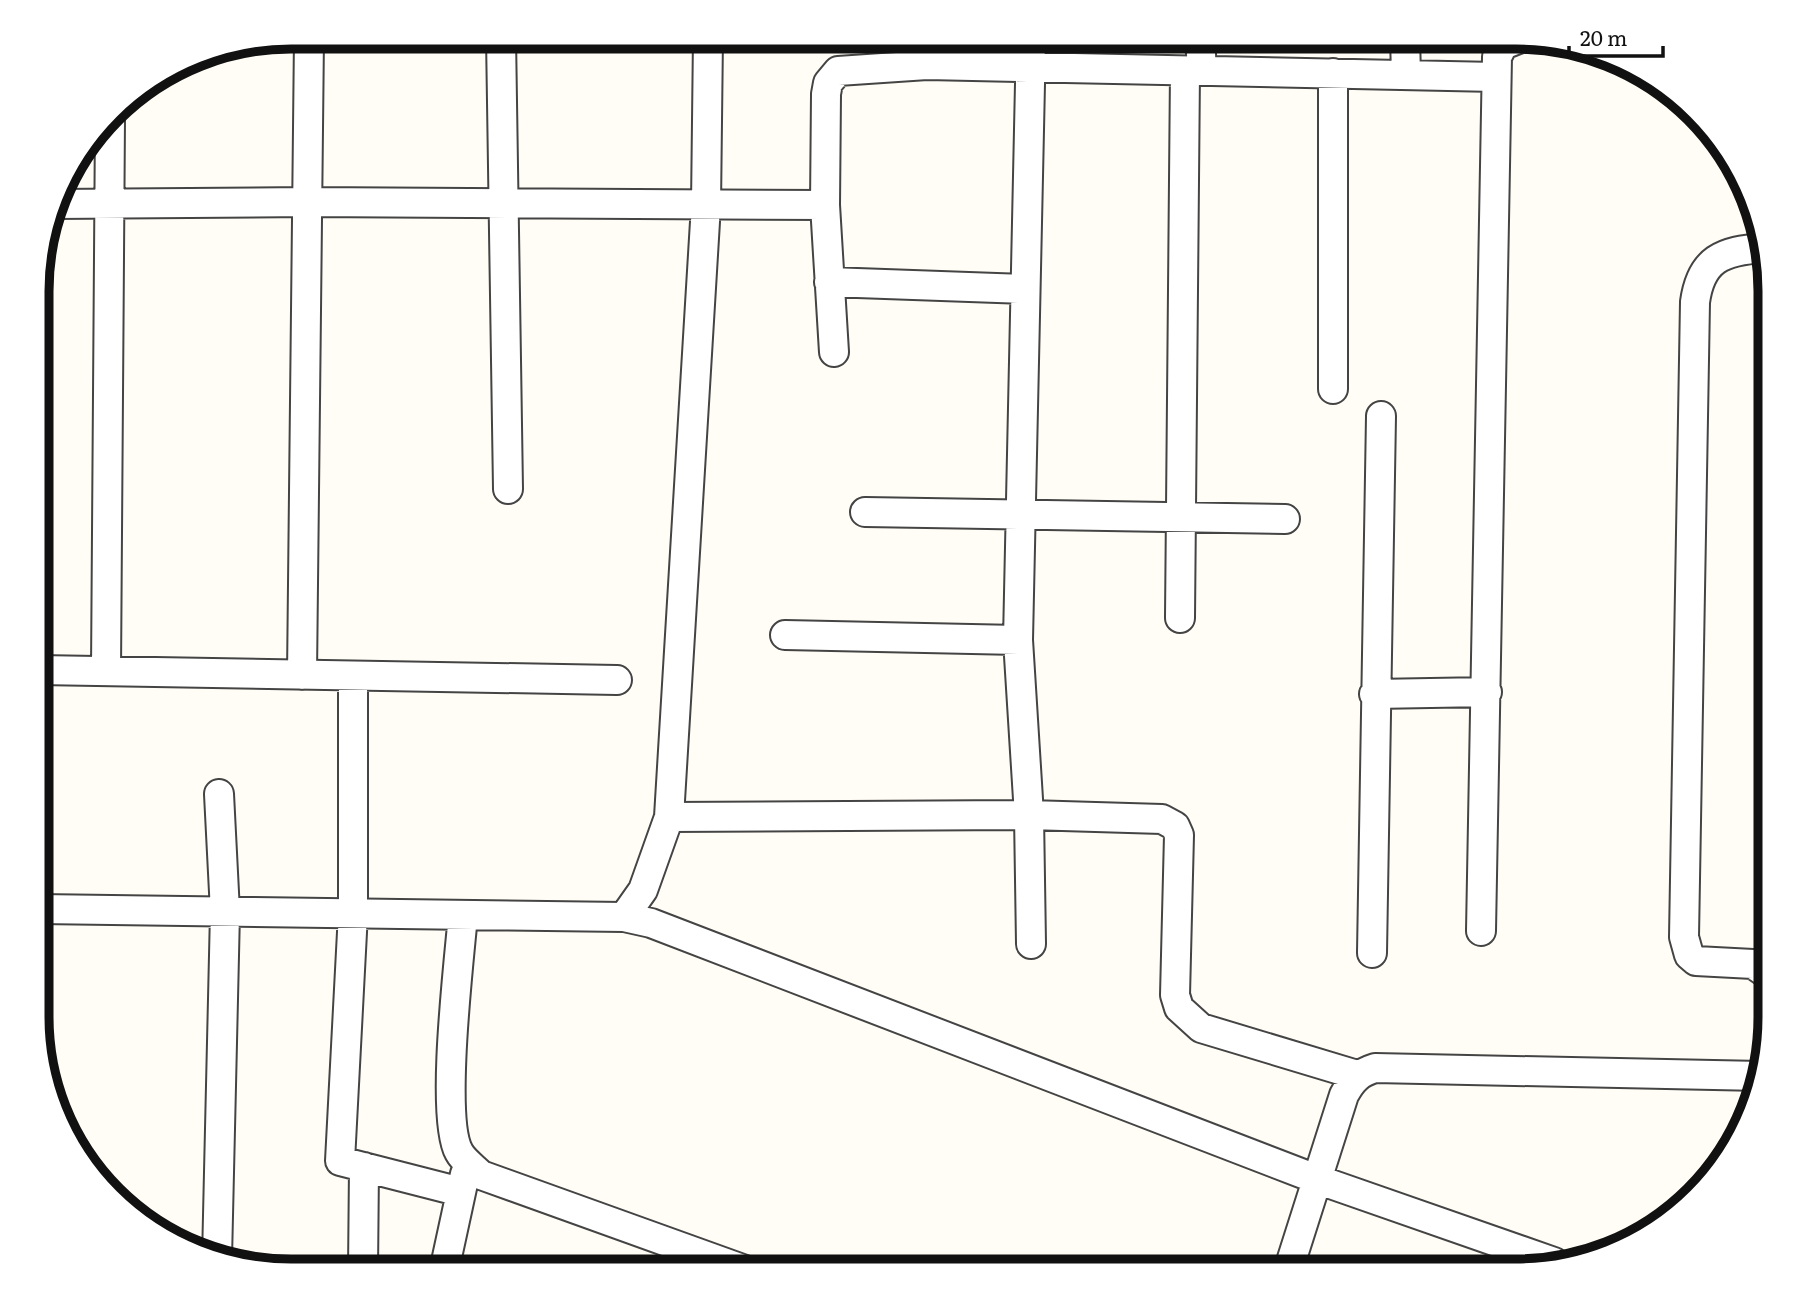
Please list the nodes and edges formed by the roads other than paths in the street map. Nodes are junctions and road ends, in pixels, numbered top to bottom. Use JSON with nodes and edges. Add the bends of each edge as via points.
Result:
{"nodes":[{"id":1,"x":309,"y":50,"type":"edge"},
{"id":2,"x":501,"y":50,"type":"edge"},
{"id":3,"x":708,"y":50,"type":"edge"},
{"id":4,"x":928,"y":50,"type":"edge"},
{"id":5,"x":1031,"y":50,"type":"edge"},
{"id":6,"x":1198,"y":50,"type":"edge"},
{"id":7,"x":1405,"y":50,"type":"edge"},
{"id":8,"x":1500,"y":50,"type":"edge"},
{"id":9,"x":927,"y":65,"type":"junction"},
{"id":10,"x":1031,"y":68,"type":"junction"},
{"id":11,"x":1194,"y":71,"type":"junction"},
{"id":12,"x":1333,"y":73,"type":"junction"},
{"id":13,"x":1406,"y":75,"type":"junction"},
{"id":14,"x":1496,"y":76,"type":"junction"},
{"id":15,"x":110,"y":130,"type":"edge"},
{"id":16,"x":309,"y":202,"type":"junction"},
{"id":17,"x":108,"y":203,"type":"junction"},
{"id":18,"x":66,"y":204,"type":"edge"},
{"id":19,"x":504,"y":204,"type":"junction"},
{"id":20,"x":706,"y":205,"type":"junction"},
{"id":21,"x":825,"y":205,"type":"junction"},
{"id":22,"x":1754,"y":249,"type":"edge"},
{"id":23,"x":829,"y":282,"type":"junction"},
{"id":24,"x":1025,"y":289,"type":"junction"},
{"id":25,"x":834,"y":352,"type":"dead end"},
{"id":26,"x":1333,"y":389,"type":"dead end"},
{"id":27,"x":1381,"y":416,"type":"dead end"},
{"id":28,"x":508,"y":489,"type":"dead end"},
{"id":29,"x":865,"y":512,"type":"dead end"},
{"id":30,"x":1022,"y":515,"type":"junction"},
{"id":31,"x":1181,"y":516,"type":"junction"},
{"id":32,"x":1285,"y":519,"type":"dead end"},
{"id":33,"x":1180,"y":618,"type":"dead end"},
{"id":34,"x":785,"y":635,"type":"dead end"},
{"id":35,"x":1018,"y":640,"type":"junction"},
{"id":36,"x":50,"y":670,"type":"edge"},
{"id":37,"x":106,"y":671,"type":"junction"},
{"id":38,"x":302,"y":675,"type":"junction"},
{"id":39,"x":353,"y":676,"type":"junction"},
{"id":40,"x":617,"y":680,"type":"dead end"},
{"id":41,"x":1487,"y":692,"type":"junction"},
{"id":42,"x":1374,"y":694,"type":"junction"},
{"id":43,"x":219,"y":794,"type":"dead end"},
{"id":44,"x":1029,"y":815,"type":"junction"},
{"id":45,"x":668,"y":817,"type":"junction"},
{"id":46,"x":50,"y":909,"type":"edge"},
{"id":47,"x":225,"y":912,"type":"junction"},
{"id":48,"x":353,"y":913,"type":"junction"},
{"id":49,"x":463,"y":915,"type":"junction"},
{"id":50,"x":624,"y":918,"type":"junction"},
{"id":51,"x":1482,"y":931,"type":"dead end"},
{"id":52,"x":1031,"y":944,"type":"dead end"},
{"id":53,"x":1372,"y":953,"type":"dead end"},
{"id":54,"x":1757,"y":967,"type":"edge"},
{"id":55,"x":1357,"y":1075,"type":"junction"},
{"id":56,"x":1750,"y":1076,"type":"edge"},
{"id":57,"x":468,"y":1161,"type":"junction"},
{"id":58,"x":364,"y":1167,"type":"junction"},
{"id":59,"x":1319,"y":1180,"type":"junction"},
{"id":60,"x":461,"y":1192,"type":"junction"},
{"id":61,"x":217,"y":1247,"type":"edge"},
{"id":62,"x":1541,"y":1257,"type":"edge"},
{"id":63,"x":363,"y":1258,"type":"edge"},
{"id":64,"x":447,"y":1258,"type":"edge"},
{"id":65,"x":713,"y":1258,"type":"edge"},
{"id":66,"x":1292,"y":1259,"type":"edge"}],
"edges":[{"from":1,"to":16,"type":"street"},
{"from":2,"to":19,"type":"street"},
{"from":3,"to":20,"type":"street"},
{"from":4,"to":9,"type":"street"},
{"from":5,"to":10,"type":"street"},
{"from":6,"to":11,"type":"street"},
{"from":7,"to":13,"type":"street"},
{"from":8,"to":14,"type":"street"},
{"from":9,"to":10,"type":"street"},
{"from":9,"to":21,"type":"street","via":[[832,75],[826,94]]},
{"from":10,"to":11,"type":"street"},
{"from":10,"to":24,"type":"street"},
{"from":11,"to":12,"type":"street"},
{"from":11,"to":31,"type":"street"},
{"from":12,"to":13,"type":"street"},
{"from":12,"to":26,"type":"street"},
{"from":13,"to":14,"type":"street"},
{"from":14,"to":41,"type":"street"},
{"from":15,"to":17,"type":"street"},
{"from":16,"to":17,"type":"street"},
{"from":16,"to":19,"type":"street"},
{"from":16,"to":38,"type":"street"},
{"from":17,"to":18,"type":"street"},
{"from":17,"to":37,"type":"street"},
{"from":19,"to":20,"type":"street"},
{"from":19,"to":28,"type":"street"},
{"from":20,"to":21,"type":"street"},
{"from":20,"to":45,"type":"street"},
{"from":21,"to":23,"type":"street"},
{"from":22,"to":54,"type":"street","via":[[1716,259],[1703,269],[1695,302],[1684,937],[1689,955],[1696,961]]},
{"from":23,"to":24,"type":"street"},
{"from":23,"to":25,"type":"street"},
{"from":24,"to":30,"type":"street"},
{"from":27,"to":42,"type":"street"},
{"from":29,"to":30,"type":"street"},
{"from":30,"to":31,"type":"street"},
{"from":30,"to":35,"type":"street"},
{"from":31,"to":32,"type":"street"},
{"from":31,"to":33,"type":"street"},
{"from":34,"to":35,"type":"street"},
{"from":35,"to":44,"type":"street"},
{"from":36,"to":37,"type":"street"},
{"from":37,"to":38,"type":"street"},
{"from":38,"to":39,"type":"street"},
{"from":39,"to":40,"type":"street"},
{"from":39,"to":48,"type":"street"},
{"from":41,"to":42,"type":"street"},
{"from":41,"to":51,"type":"street"},
{"from":42,"to":53,"type":"street"},
{"from":43,"to":47,"type":"street"},
{"from":44,"to":45,"type":"street"},
{"from":44,"to":52,"type":"street"},
{"from":44,"to":55,"type":"street","via":[[1162,819],[1175,826],[1179,835],[1175,995],[1179,1008],[1201,1028]]},
{"from":45,"to":50,"type":"street","via":[[643,890]]},
{"from":46,"to":47,"type":"street"},
{"from":47,"to":48,"type":"street"},
{"from":47,"to":61,"type":"street"},
{"from":48,"to":49,"type":"street"},
{"from":48,"to":58,"type":"street","via":[[341,1161]]},
{"from":49,"to":50,"type":"street"},
{"from":49,"to":57,"type":"street","via":[[450,1095],[452,1132],[459,1152]]},
{"from":50,"to":59,"type":"street","via":[[689,937]]},
{"from":55,"to":56,"type":"street","via":[[1375,1068]]},
{"from":55,"to":59,"type":"street","via":[[1344,1095]]},
{"from":57,"to":60,"type":"street"},
{"from":57,"to":65,"type":"street","via":[[481,1175]]},
{"from":58,"to":60,"type":"street"},
{"from":58,"to":63,"type":"street"},
{"from":59,"to":62,"type":"street"},
{"from":59,"to":66,"type":"street"},
{"from":60,"to":64,"type":"street"}]}
